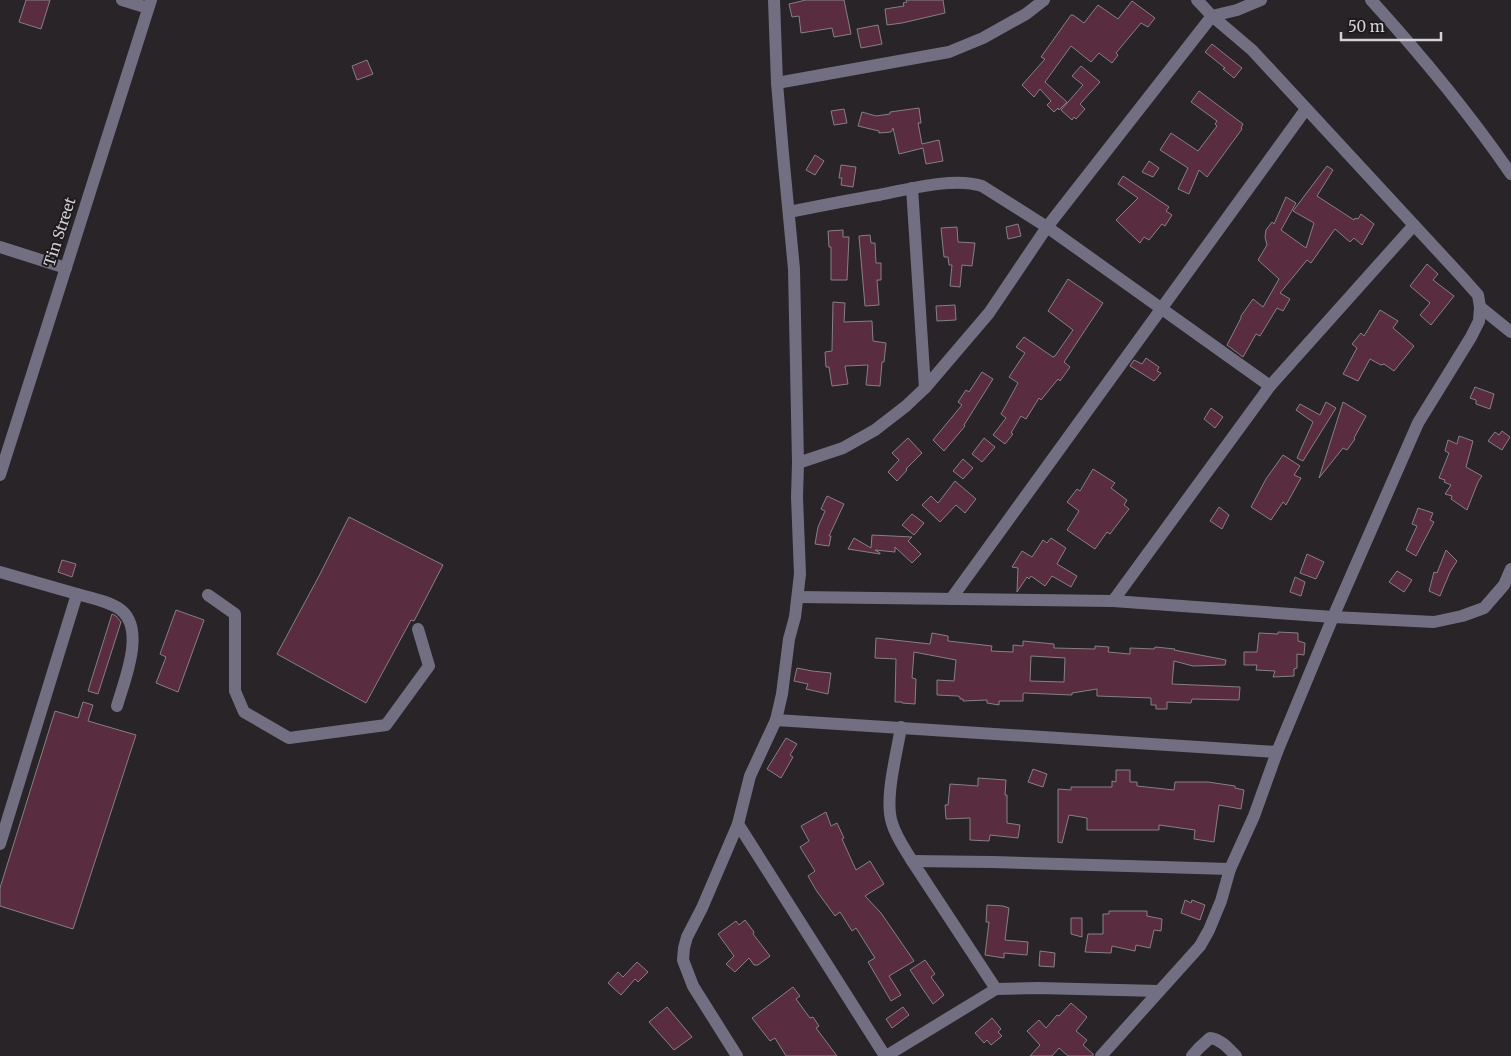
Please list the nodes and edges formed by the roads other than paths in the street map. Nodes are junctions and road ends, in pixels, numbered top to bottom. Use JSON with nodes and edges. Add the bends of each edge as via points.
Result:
{"nodes":[{"id":1,"x":122,"y":0,"type":"edge"},
{"id":2,"x":774,"y":0,"type":"edge"},
{"id":3,"x":1044,"y":0,"type":"edge"},
{"id":4,"x":1197,"y":0,"type":"edge"},
{"id":5,"x":1261,"y":0,"type":"edge"},
{"id":6,"x":1370,"y":0,"type":"edge"},
{"id":7,"x":150,"y":4,"type":"edge"},
{"id":8,"x":1212,"y":16,"type":"junction"},
{"id":9,"x":777,"y":83,"type":"junction"},
{"id":10,"x":1306,"y":109,"type":"junction"},
{"id":11,"x":1509,"y":164,"type":"edge"},
{"id":12,"x":912,"y":188,"type":"junction"},
{"id":13,"x":788,"y":212,"type":"junction"},
{"id":14,"x":1414,"y":225,"type":"junction"},
{"id":15,"x":1047,"y":227,"type":"junction"},
{"id":16,"x":0,"y":246,"type":"edge"},
{"id":17,"x":66,"y":268,"type":"junction"},
{"id":18,"x":1480,"y":307,"type":"junction"},
{"id":19,"x":1161,"y":309,"type":"junction"},
{"id":20,"x":1511,"y":332,"type":"edge"},
{"id":21,"x":1270,"y":386,"type":"junction"},
{"id":22,"x":925,"y":388,"type":"junction"},
{"id":23,"x":798,"y":462,"type":"junction"},
{"id":24,"x":0,"y":474,"type":"edge"},
{"id":25,"x":1511,"y":569,"type":"edge"},
{"id":26,"x":0,"y":572,"type":"edge"},
{"id":27,"x":77,"y":594,"type":"junction"},
{"id":28,"x":208,"y":595,"type":"dead end"},
{"id":29,"x":798,"y":597,"type":"junction"},
{"id":30,"x":950,"y":599,"type":"junction"},
{"id":31,"x":1113,"y":601,"type":"junction"},
{"id":32,"x":1334,"y":618,"type":"junction"},
{"id":33,"x":418,"y":629,"type":"dead end"},
{"id":34,"x":117,"y":706,"type":"dead end"},
{"id":35,"x":776,"y":720,"type":"junction"},
{"id":36,"x":901,"y":727,"type":"junction"},
{"id":37,"x":1277,"y":752,"type":"junction"},
{"id":38,"x":738,"y":824,"type":"junction"},
{"id":39,"x":0,"y":844,"type":"edge"},
{"id":40,"x":912,"y":861,"type":"junction"},
{"id":41,"x":1230,"y":869,"type":"junction"},
{"id":42,"x":996,"y":989,"type":"junction"},
{"id":43,"x":1159,"y":991,"type":"junction"},
{"id":44,"x":737,"y":1056,"type":"edge"},
{"id":45,"x":886,"y":1056,"type":"edge"},
{"id":46,"x":1101,"y":1056,"type":"edge"},
{"id":47,"x":1192,"y":1056,"type":"edge"},
{"id":48,"x":1236,"y":1056,"type":"edge"}],
"edges":[{"from":1,"to":7,"type":"street"},
{"from":2,"to":9,"type":"street"},
{"from":3,"to":9,"type":"street","via":[[983,38],[949,52]]},
{"from":4,"to":8,"type":"street"},
{"from":5,"to":8,"type":"street"},
{"from":6,"to":11,"type":"street"},
{"from":7,"to":17,"type":"street","name":"Tin Street"},
{"from":8,"to":10,"type":"street","via":[[1252,50]]},
{"from":8,"to":15,"type":"street"},
{"from":9,"to":13,"type":"street"},
{"from":10,"to":14,"type":"street"},
{"from":10,"to":19,"type":"street"},
{"from":12,"to":13,"type":"street"},
{"from":12,"to":15,"type":"street","via":[[972,183]]},
{"from":12,"to":22,"type":"street"},
{"from":13,"to":23,"type":"street","via":[[794,269]]},
{"from":14,"to":18,"type":"street","via":[[1478,295]]},
{"from":14,"to":21,"type":"street"},
{"from":15,"to":19,"type":"street"},
{"from":15,"to":22,"type":"street","via":[[989,312]]},
{"from":16,"to":17,"type":"street"},
{"from":17,"to":24,"type":"street","name":"Tin Street"},
{"from":18,"to":20,"type":"street"},
{"from":18,"to":32,"type":"street","via":[[1479,321],[1471,337],[1418,424]]},
{"from":19,"to":21,"type":"street"},
{"from":19,"to":30,"type":"street"},
{"from":21,"to":31,"type":"street"},
{"from":22,"to":23,"type":"street","via":[[875,430],[843,448]]},
{"from":23,"to":29,"type":"street"},
{"from":25,"to":32,"type":"street","via":[[1504,585],[1484,608],[1462,616],[1434,622]]},
{"from":26,"to":27,"type":"street"},
{"from":27,"to":34,"type":"street","via":[[120,610],[131,626],[131,656]]},
{"from":27,"to":39,"type":"street"},
{"from":28,"to":33,"type":"street","via":[[235,614],[235,691],[244,712],[289,738],[386,724],[429,666]]},
{"from":29,"to":30,"type":"street"},
{"from":29,"to":35,"type":"street"},
{"from":30,"to":31,"type":"street"},
{"from":31,"to":32,"type":"street"},
{"from":32,"to":37,"type":"street"},
{"from":35,"to":36,"type":"street"},
{"from":35,"to":38,"type":"street","via":[[754,765]]},
{"from":36,"to":37,"type":"street"},
{"from":36,"to":40,"type":"street","via":[[889,812],[895,831]]},
{"from":37,"to":41,"type":"street","via":[[1254,816]]},
{"from":38,"to":44,"type":"street","via":[[687,937],[683,960],[693,986]]},
{"from":38,"to":45,"type":"street"},
{"from":40,"to":41,"type":"street"},
{"from":40,"to":42,"type":"street"},
{"from":41,"to":43,"type":"street","via":[[1221,902],[1200,946]]},
{"from":42,"to":43,"type":"street"},
{"from":42,"to":45,"type":"street"},
{"from":43,"to":46,"type":"street"},
{"from":47,"to":48,"type":"street","via":[[1210,1038],[1215,1038]]}]}
